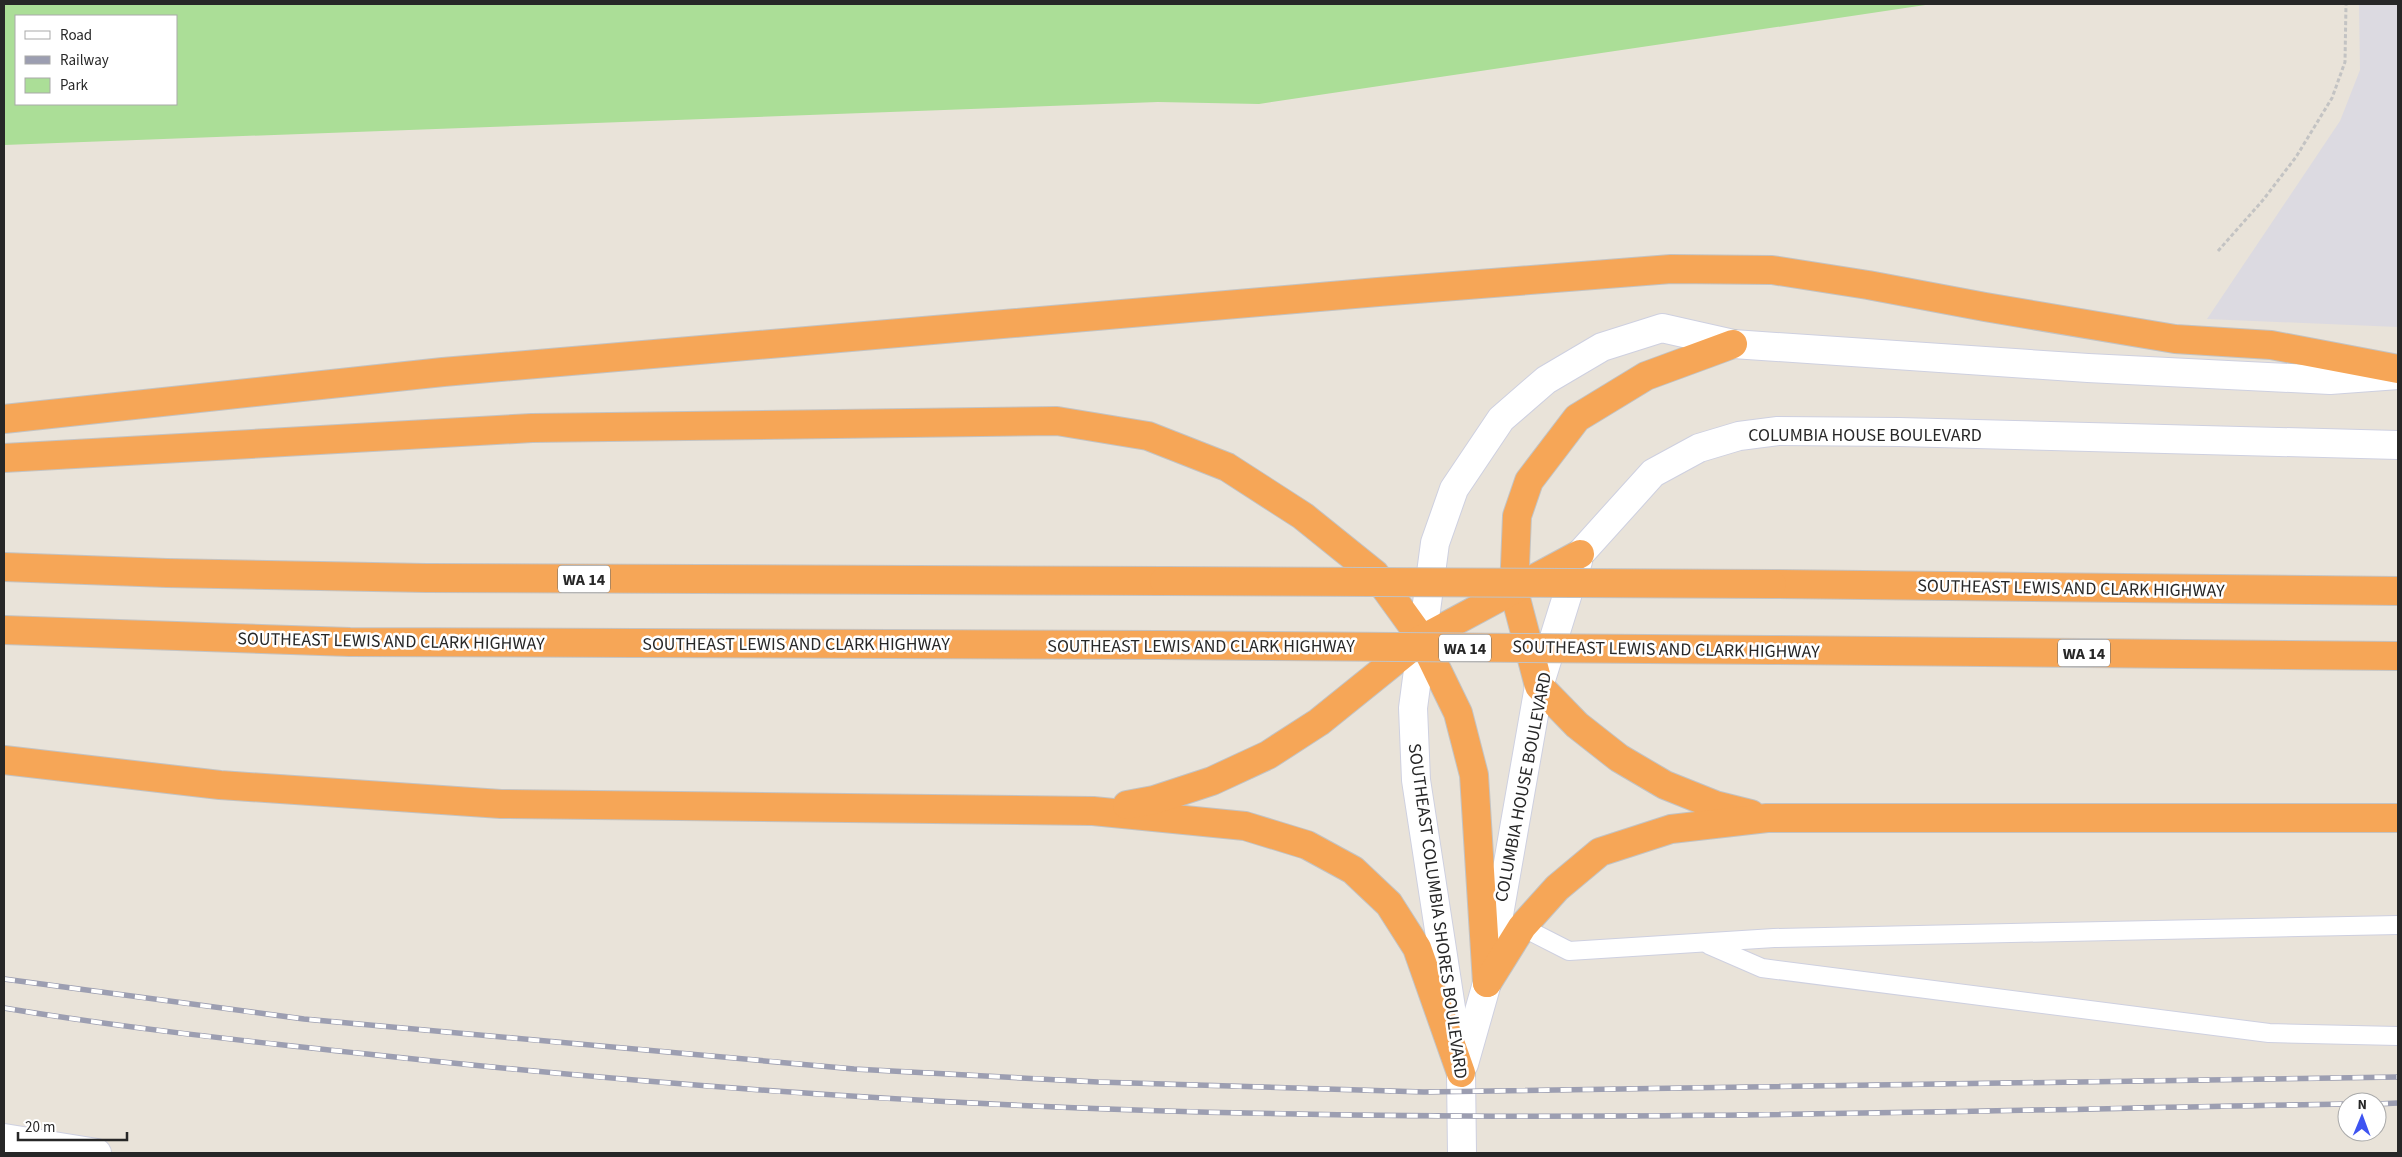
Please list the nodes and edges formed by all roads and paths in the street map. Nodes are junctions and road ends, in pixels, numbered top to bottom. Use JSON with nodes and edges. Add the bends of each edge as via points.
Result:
{"nodes":[{"id":1,"x":2346,"y":4,"type":"edge"},
{"id":2,"x":2218,"y":251,"type":"dead end"},
{"id":3,"x":1733,"y":344,"type":"junction"},
{"id":4,"x":2398,"y":369,"type":"edge"},
{"id":5,"x":2398,"y":375,"type":"edge"},
{"id":6,"x":4,"y":418,"type":"edge"},
{"id":7,"x":2398,"y":445,"type":"edge"},
{"id":8,"x":4,"y":458,"type":"edge"},
{"id":9,"x":1580,"y":554,"type":"junction"},
{"id":10,"x":4,"y":567,"type":"edge"},
{"id":11,"x":1514,"y":591,"type":"junction"},
{"id":12,"x":2398,"y":591,"type":"edge"},
{"id":13,"x":4,"y":630,"type":"edge"},
{"id":14,"x":1422,"y":639,"type":"junction"},
{"id":15,"x":2398,"y":656,"type":"edge"},
{"id":16,"x":1539,"y":686,"type":"junction"},
{"id":17,"x":4,"y":760,"type":"edge"},
{"id":18,"x":1093,"y":811,"type":"junction"},
{"id":19,"x":1767,"y":818,"type":"junction"},
{"id":20,"x":2398,"y":818,"type":"edge"},
{"id":21,"x":2398,"y":925,"type":"edge"},
{"id":22,"x":1522,"y":927,"type":"junction"},
{"id":23,"x":1706,"y":944,"type":"junction"},
{"id":24,"x":1487,"y":983,"type":"junction"},
{"id":25,"x":2398,"y":1036,"type":"edge"},
{"id":26,"x":1461,"y":1073,"type":"junction"},
{"id":27,"x":4,"y":1138,"type":"edge"},
{"id":28,"x":97,"y":1153,"type":"edge"},
{"id":29,"x":1462,"y":1153,"type":"edge"}],
"edges":[{"from":1,"to":2,"type":"path","via":[[2345,62],[2332,98],[2296,157]]},
{"from":3,"to":5,"type":"street","via":[[2088,368],[2330,380]]},
{"from":3,"to":11,"type":"highway","via":[[1646,376],[1577,418],[1529,481],[1517,516]]},
{"from":3,"to":14,"type":"street","via":[[1662,328],[1602,347],[1546,380],[1501,419],[1454,489],[1434,543]]},
{"from":4,"to":6,"type":"highway","via":[[2271,345],[2174,339],[1772,270],[1671,269],[453,372]]},
{"from":7,"to":9,"type":"street","name":"COLUMBIA HOUSE BOULEVARD","via":[[1899,432],[1778,432],[1739,436],[1699,448],[1653,473]]},
{"from":8,"to":14,"type":"highway","via":[[532,428],[1057,421],[1148,436],[1228,467],[1303,516],[1375,574]]},
{"from":9,"to":11,"type":"highway"},
{"from":9,"to":16,"type":"street","name":"COLUMBIA HOUSE BOULEVARD"},
{"from":10,"to":12,"type":"highway","name":"SOUTHEAST LEWIS AND CLARK HIGHWAY","number":"WA 14","bridge":true,"via":[[379,578],[1772,584]]},
{"from":11,"to":14,"type":"highway"},
{"from":11,"to":16,"type":"highway"},
{"from":13,"to":15,"type":"highway","name":"SOUTHEAST LEWIS AND CLARK HIGHWAY","number":"WA 14","bridge":true,"via":[[350,642],[1159,645]]},
{"from":14,"to":18,"type":"highway","via":[[1319,722],[1268,755],[1212,782],[1154,800]]},
{"from":14,"to":24,"type":"highway","via":[[1458,713],[1474,774]]},
{"from":14,"to":26,"type":"street","name":"SOUTHEAST COLUMBIA SHORES BOULEVARD","via":[[1413,708],[1416,780]]},
{"from":16,"to":19,"type":"highway","via":[[1576,725],[1619,758],[1650,776],[1715,805]]},
{"from":16,"to":24,"type":"street","name":"COLUMBIA HOUSE BOULEVARD"},
{"from":17,"to":18,"type":"highway","via":[[220,785],[501,804]]},
{"from":18,"to":26,"type":"highway","via":[[1245,826],[1307,845],[1353,870],[1389,904],[1417,948]]},
{"from":19,"to":20,"type":"highway"},
{"from":19,"to":22,"type":"highway","via":[[1671,829],[1600,852],[1557,888]]},
{"from":21,"to":23,"type":"lane","via":[[1774,938]]},
{"from":22,"to":23,"type":"lane","via":[[1569,951]]},
{"from":22,"to":24,"type":"highway"},
{"from":23,"to":25,"type":"lane","via":[[1762,968],[2269,1033]]},
{"from":24,"to":26,"type":"street","name":"COLUMBIA HOUSE BOULEVARD"},
{"from":26,"to":29,"type":"street","name":"SOUTHEAST COLUMBIA SHORES BOULEVARD"},
{"from":27,"to":28,"type":"street"}]}
